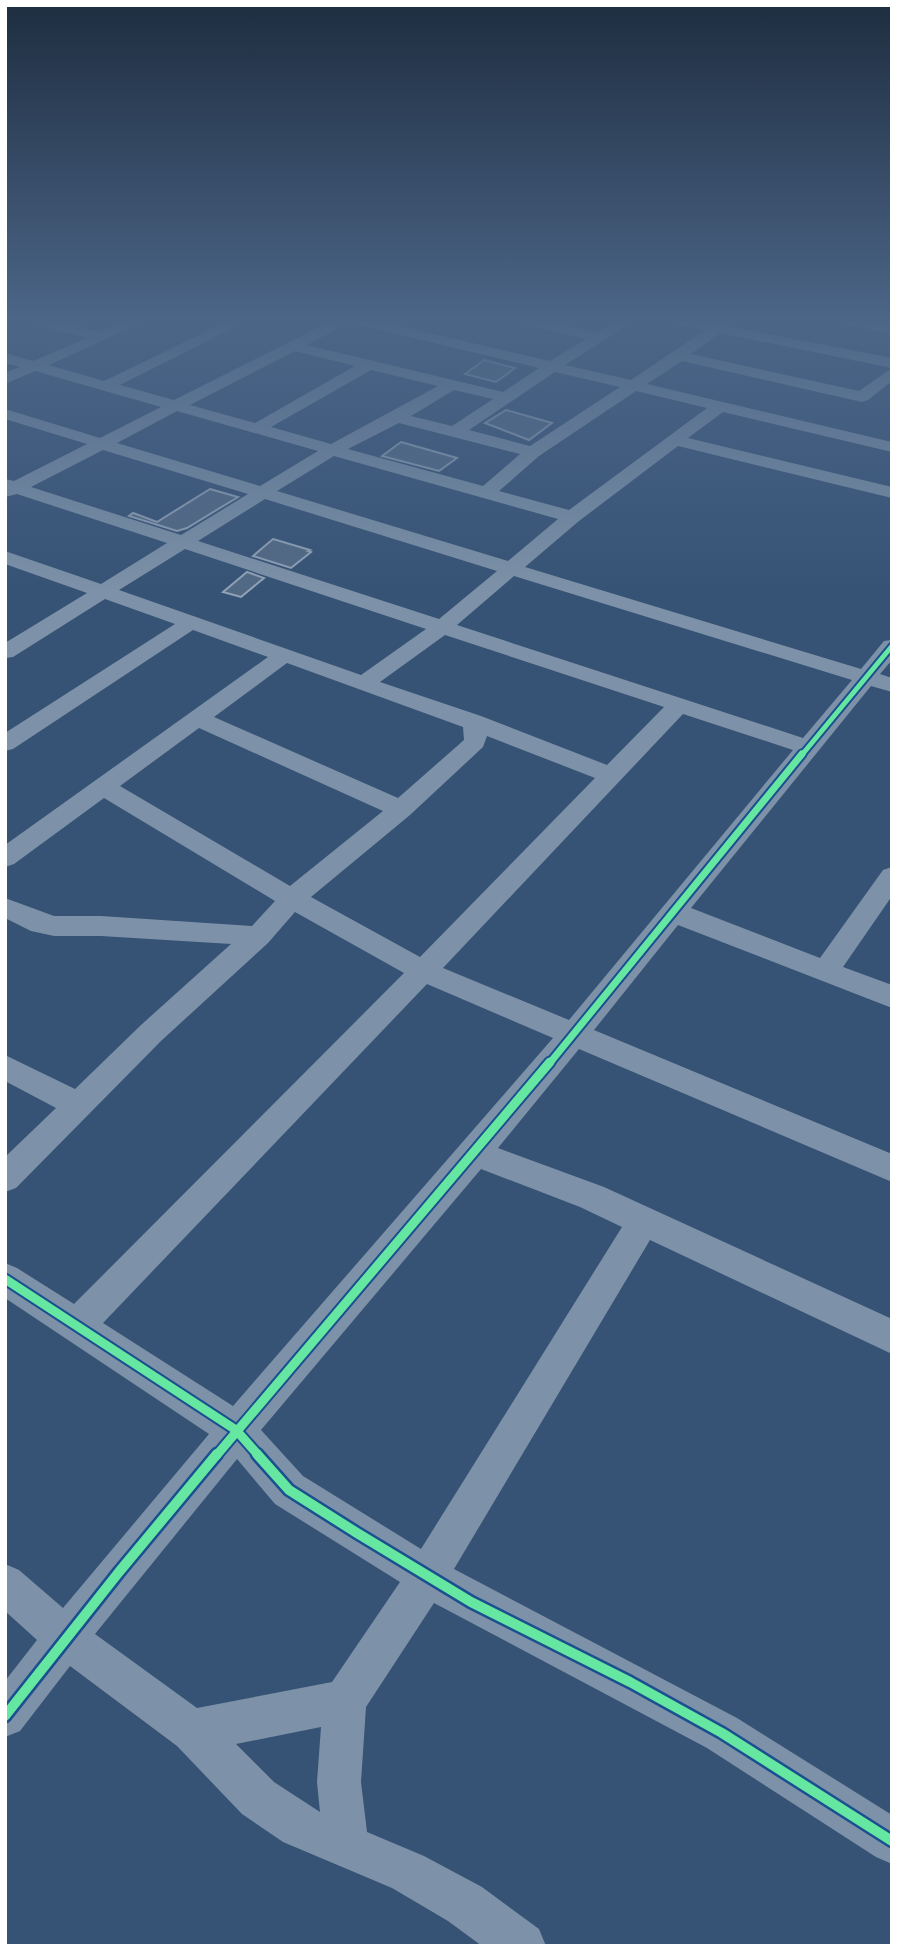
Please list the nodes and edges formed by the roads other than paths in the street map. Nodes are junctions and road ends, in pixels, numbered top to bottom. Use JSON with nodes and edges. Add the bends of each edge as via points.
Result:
{"nodes":[{"id":1,"x":166,"y":411,"type":"edge"},
{"id":2,"x":194,"y":411,"type":"edge"},
{"id":3,"x":287,"y":411,"type":"edge"},
{"id":4,"x":407,"y":411,"type":"edge"},
{"id":5,"x":487,"y":411,"type":"edge"},
{"id":6,"x":595,"y":411,"type":"edge"},
{"id":7,"x":713,"y":411,"type":"edge"},
{"id":8,"x":741,"y":411,"type":"edge"},
{"id":9,"x":5,"y":414,"type":"edge"},
{"id":10,"x":397,"y":417,"type":"junction"},
{"id":11,"x":256,"y":429,"type":"junction"},
{"id":12,"x":455,"y":432,"type":"junction"},
{"id":13,"x":674,"y":440,"type":"junction"},
{"id":14,"x":103,"y":443,"type":"junction"},
{"id":15,"x":892,"y":447,"type":"edge"},
{"id":16,"x":330,"y":451,"type":"junction"},
{"id":17,"x":533,"y":452,"type":"junction"},
{"id":18,"x":9,"y":488,"type":"edge"},
{"id":19,"x":264,"y":493,"type":"junction"},
{"id":20,"x":892,"y":493,"type":"edge"},
{"id":21,"x":485,"y":494,"type":"junction"},
{"id":22,"x":572,"y":517,"type":"junction"},
{"id":23,"x":184,"y":542,"type":"junction"},
{"id":24,"x":8,"y":561,"type":"edge"},
{"id":25,"x":512,"y":569,"type":"junction"},
{"id":26,"x":105,"y":592,"type":"junction"},
{"id":27,"x":190,"y":623,"type":"junction"},
{"id":28,"x":441,"y":628,"type":"junction"},
{"id":29,"x":892,"y":646,"type":"edge"},
{"id":30,"x":5,"y":652,"type":"edge"},
{"id":31,"x":283,"y":656,"type":"junction"},
{"id":32,"x":865,"y":677,"type":"junction"},
{"id":33,"x":366,"y":682,"type":"junction"},
{"id":34,"x":892,"y":685,"type":"edge"},
{"id":35,"x":679,"y":705,"type":"junction"},
{"id":36,"x":197,"y":719,"type":"junction"},
{"id":37,"x":473,"y":721,"type":"junction"},
{"id":38,"x":5,"y":744,"type":"edge"},
{"id":39,"x":808,"y":747,"type":"junction"},
{"id":40,"x":611,"y":775,"type":"junction"},
{"id":41,"x":103,"y":787,"type":"junction"},
{"id":42,"x":401,"y":809,"type":"junction"},
{"id":43,"x":5,"y":858,"type":"edge"},
{"id":44,"x":892,"y":876,"type":"edge"},
{"id":45,"x":293,"y":898,"type":"junction"},
{"id":46,"x":5,"y":907,"type":"edge"},
{"id":47,"x":673,"y":912,"type":"junction"},
{"id":48,"x":258,"y":936,"type":"junction"},
{"id":49,"x":421,"y":970,"type":"junction"},
{"id":50,"x":825,"y":972,"type":"junction"},
{"id":51,"x":892,"y":997,"type":"edge"},
{"id":52,"x":572,"y":1033,"type":"junction"},
{"id":53,"x":5,"y":1067,"type":"edge"},
{"id":54,"x":78,"y":1105,"type":"junction"},
{"id":55,"x":474,"y":1153,"type":"junction"},
{"id":56,"x":892,"y":1168,"type":"edge"},
{"id":57,"x":5,"y":1178,"type":"edge"},
{"id":58,"x":643,"y":1222,"type":"junction"},
{"id":59,"x":5,"y":1279,"type":"edge"},
{"id":60,"x":78,"y":1324,"type":"junction"},
{"id":61,"x":892,"y":1337,"type":"edge"},
{"id":62,"x":236,"y":1430,"type":"junction"},
{"id":63,"x":428,"y":1576,"type":"junction"},
{"id":64,"x":5,"y":1584,"type":"edge"},
{"id":65,"x":65,"y":1637,"type":"junction"},
{"id":66,"x":345,"y":1701,"type":"junction"},
{"id":67,"x":5,"y":1716,"type":"edge"},
{"id":68,"x":192,"y":1731,"type":"junction"},
{"id":69,"x":892,"y":1840,"type":"edge"},
{"id":70,"x":346,"y":1846,"type":"junction"},
{"id":71,"x":522,"y":1946,"type":"edge"}],
"edges":[{"from":1,"to":14,"type":"street"},
{"from":2,"to":11,"type":"street"},
{"from":3,"to":11,"type":"street"},
{"from":4,"to":10,"type":"street"},
{"from":5,"to":12,"type":"street"},
{"from":6,"to":17,"type":"street"},
{"from":7,"to":13,"type":"street"},
{"from":8,"to":15,"type":"street"},
{"from":9,"to":14,"type":"street"},
{"from":10,"to":12,"type":"street"},
{"from":10,"to":16,"type":"street"},
{"from":11,"to":16,"type":"street"},
{"from":12,"to":17,"type":"street"},
{"from":13,"to":20,"type":"street"},
{"from":13,"to":22,"type":"street"},
{"from":14,"to":18,"type":"street"},
{"from":14,"to":19,"type":"street"},
{"from":16,"to":19,"type":"street"},
{"from":16,"to":21,"type":"street"},
{"from":17,"to":21,"type":"street"},
{"from":18,"to":23,"type":"street"},
{"from":19,"to":23,"type":"street"},
{"from":19,"to":25,"type":"street"},
{"from":21,"to":22,"type":"street"},
{"from":22,"to":25,"type":"street"},
{"from":23,"to":26,"type":"street"},
{"from":23,"to":28,"type":"street"},
{"from":24,"to":26,"type":"street"},
{"from":25,"to":28,"type":"street"},
{"from":25,"to":32,"type":"street"},
{"from":26,"to":27,"type":"street"},
{"from":26,"to":30,"type":"street"},
{"from":27,"to":31,"type":"street"},
{"from":27,"to":38,"type":"street"},
{"from":28,"to":33,"type":"street"},
{"from":28,"to":35,"type":"street"},
{"from":29,"to":32,"type":"street"},
{"from":31,"to":33,"type":"street"},
{"from":31,"to":36,"type":"street"},
{"from":32,"to":34,"type":"street"},
{"from":32,"to":39,"type":"street"},
{"from":33,"to":37,"type":"street"},
{"from":35,"to":39,"type":"street"},
{"from":35,"to":40,"type":"street"},
{"from":36,"to":41,"type":"street"},
{"from":36,"to":42,"type":"street"},
{"from":37,"to":40,"type":"street"},
{"from":37,"to":42,"type":"street","via":[[475,741]]},
{"from":39,"to":47,"type":"street"},
{"from":40,"to":49,"type":"street"},
{"from":41,"to":43,"type":"street"},
{"from":41,"to":45,"type":"street"},
{"from":42,"to":45,"type":"street"},
{"from":44,"to":50,"type":"street"},
{"from":45,"to":48,"type":"street"},
{"from":45,"to":49,"type":"street"},
{"from":46,"to":48,"type":"street","via":[[54,926]]},
{"from":47,"to":50,"type":"street"},
{"from":47,"to":52,"type":"street"},
{"from":48,"to":54,"type":"street"},
{"from":49,"to":52,"type":"street"},
{"from":49,"to":60,"type":"street","via":[[259,1143]]},
{"from":50,"to":51,"type":"street"},
{"from":52,"to":55,"type":"street"},
{"from":52,"to":56,"type":"street"},
{"from":53,"to":54,"type":"street"},
{"from":54,"to":57,"type":"street"},
{"from":55,"to":58,"type":"street","via":[[592,1197]]},
{"from":55,"to":62,"type":"street"},
{"from":58,"to":61,"type":"street"},
{"from":58,"to":63,"type":"street"},
{"from":59,"to":60,"type":"street"},
{"from":60,"to":62,"type":"street"},
{"from":62,"to":63,"type":"street","via":[[289,1490]]},
{"from":62,"to":65,"type":"street"},
{"from":63,"to":66,"type":"street"},
{"from":63,"to":69,"type":"street","via":[[722,1732]]},
{"from":64,"to":65,"type":"street"},
{"from":65,"to":67,"type":"street"},
{"from":65,"to":68,"type":"street"},
{"from":66,"to":68,"type":"street"},
{"from":66,"to":70,"type":"street","via":[[340,1782]]},
{"from":68,"to":70,"type":"street","via":[[258,1798],[299,1826]]},
{"from":70,"to":71,"type":"street","via":[[465,1904]]}]}
